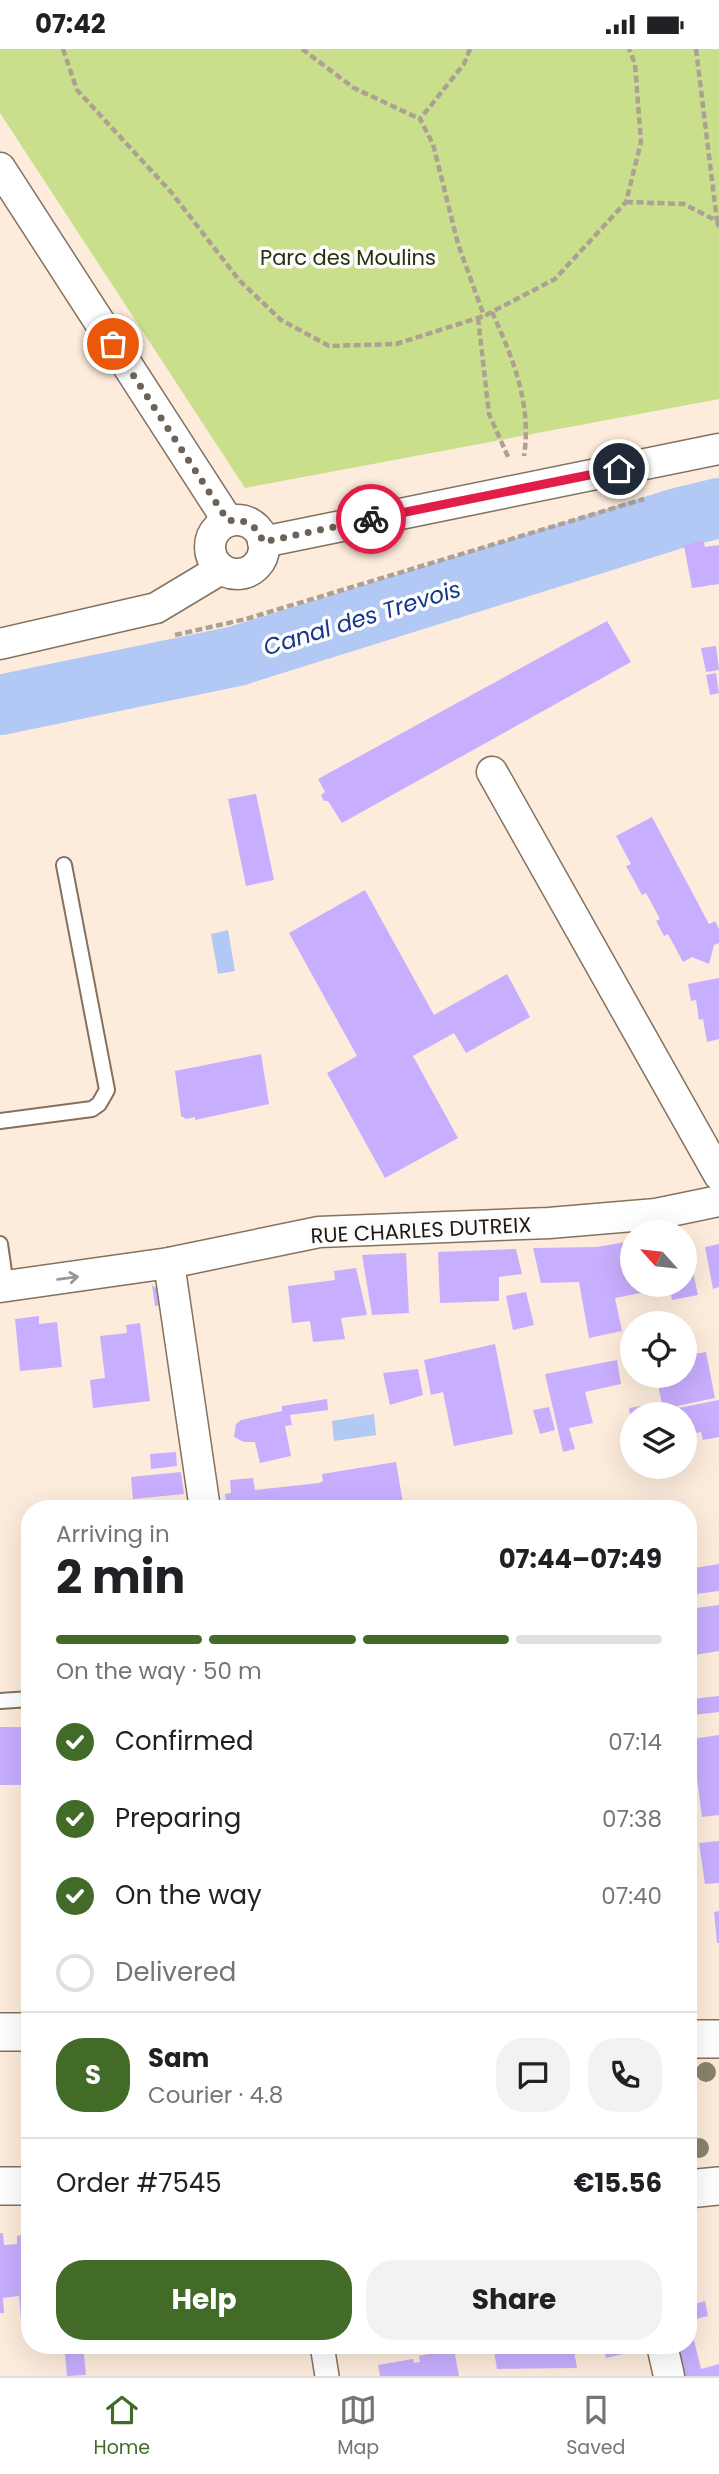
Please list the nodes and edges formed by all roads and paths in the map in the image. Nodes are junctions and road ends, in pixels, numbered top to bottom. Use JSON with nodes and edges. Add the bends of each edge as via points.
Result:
{"nodes":[{"id":1,"x":63,"y":49,"type":"edge"},
{"id":2,"x":302,"y":49,"type":"edge"},
{"id":3,"x":470,"y":49,"type":"edge"},
{"id":4,"x":629,"y":49,"type":"edge"},
{"id":5,"x":696,"y":49,"type":"edge"},
{"id":6,"x":420,"y":119,"type":"junction"},
{"id":7,"x":0,"y":168,"type":"edge"},
{"id":8,"x":626,"y":202,"type":"junction"},
{"id":9,"x":718,"y":224,"type":"edge"},
{"id":10,"x":492,"y":312,"type":"junction"},
{"id":11,"x":481,"y":317,"type":"junction"},
{"id":12,"x":525,"y":446,"type":"dead end"},
{"id":13,"x":719,"y":449,"type":"edge"},
{"id":14,"x":506,"y":451,"type":"dead end"},
{"id":15,"x":654,"y":496,"type":"dead end"},
{"id":16,"x":228,"y":521,"type":"junction"},
{"id":17,"x":263,"y":542,"type":"junction"},
{"id":18,"x":221,"y":569,"type":"junction"},
{"id":19,"x":169,"y":637,"type":"dead end"},
{"id":20,"x":0,"y":644,"type":"edge"},
{"id":21,"x":492,"y":772,"type":"dead end"},
{"id":22,"x":64,"y":865,"type":"dead end"},
{"id":23,"x":0,"y":1121,"type":"edge"},
{"id":24,"x":719,"y":1175,"type":"edge"},
{"id":25,"x":719,"y":1201,"type":"edge"},
{"id":26,"x":0,"y":1244,"type":"edge"},
{"id":27,"x":169,"y":1263,"type":"junction"},
{"id":28,"x":3,"y":1287,"type":"edge"},
{"id":29,"x":204,"y":1500,"type":"edge"},
{"id":30,"x":21,"y":1700,"type":"edge"},
{"id":31,"x":0,"y":1701,"type":"edge"},
{"id":32,"x":0,"y":2032,"type":"edge"},
{"id":33,"x":21,"y":2032,"type":"edge"},
{"id":34,"x":697,"y":2039,"type":"edge"},
{"id":35,"x":719,"y":2039,"type":"edge"},
{"id":36,"x":0,"y":2186,"type":"edge"},
{"id":37,"x":21,"y":2186,"type":"edge"},
{"id":38,"x":719,"y":2186,"type":"edge"},
{"id":39,"x":697,"y":2188,"type":"edge"},
{"id":40,"x":323,"y":2354,"type":"edge"},
{"id":41,"x":664,"y":2354,"type":"edge"},
{"id":42,"x":327,"y":2376,"type":"edge"},
{"id":43,"x":669,"y":2376,"type":"edge"}],
"edges":[{"from":1,"to":11,"type":"path","via":[[77,90],[171,192],[239,280],[281,320],[329,346],[396,344]]},
{"from":2,"to":6,"type":"path","via":[[354,88]]},
{"from":3,"to":6,"type":"path","via":[[464,64]]},
{"from":4,"to":8,"type":"path","via":[[635,64],[641,142]]},
{"from":5,"to":9,"type":"path"},
{"from":6,"to":11,"type":"path","via":[[433,144]]},
{"from":7,"to":16,"type":"street"},
{"from":8,"to":9,"type":"path","via":[[684,204]]},
{"from":8,"to":10,"type":"path","via":[[555,279]]},
{"from":10,"to":11,"type":"path"},
{"from":10,"to":12,"type":"path","via":[[524,401]]},
{"from":11,"to":14,"type":"path","via":[[489,414]]},
{"from":13,"to":17,"type":"street"},
{"from":15,"to":19,"type":"path","via":[[246,619]]},
{"from":16,"to":17,"type":"street","via":[[254,526]]},
{"from":16,"to":18,"type":"street","via":[[211,540],[211,556]]},
{"from":17,"to":18,"type":"street","via":[[254,567],[237,574]]},
{"from":18,"to":20,"type":"street","via":[[156,608]]},
{"from":21,"to":24,"type":"street"},
{"from":22,"to":23,"type":"lane","via":[[107,1090],[92,1109]]},
{"from":25,"to":27,"type":"street","name":"RUE CHARLES DUTREIX","via":[[656,1214],[549,1223],[319,1232]]},
{"from":26,"to":28,"type":"lane"},
{"from":28,"to":27,"type":"street","name":"RUE CHARLES DUTREIX","one_way":true},
{"from":27,"to":29,"type":"street"},
{"from":30,"to":31,"type":"lane"},
{"from":32,"to":33,"type":"street"},
{"from":34,"to":35,"type":"street"},
{"from":36,"to":37,"type":"street"},
{"from":38,"to":39,"type":"street"},
{"from":40,"to":42,"type":"street"},
{"from":41,"to":43,"type":"street"}]}
